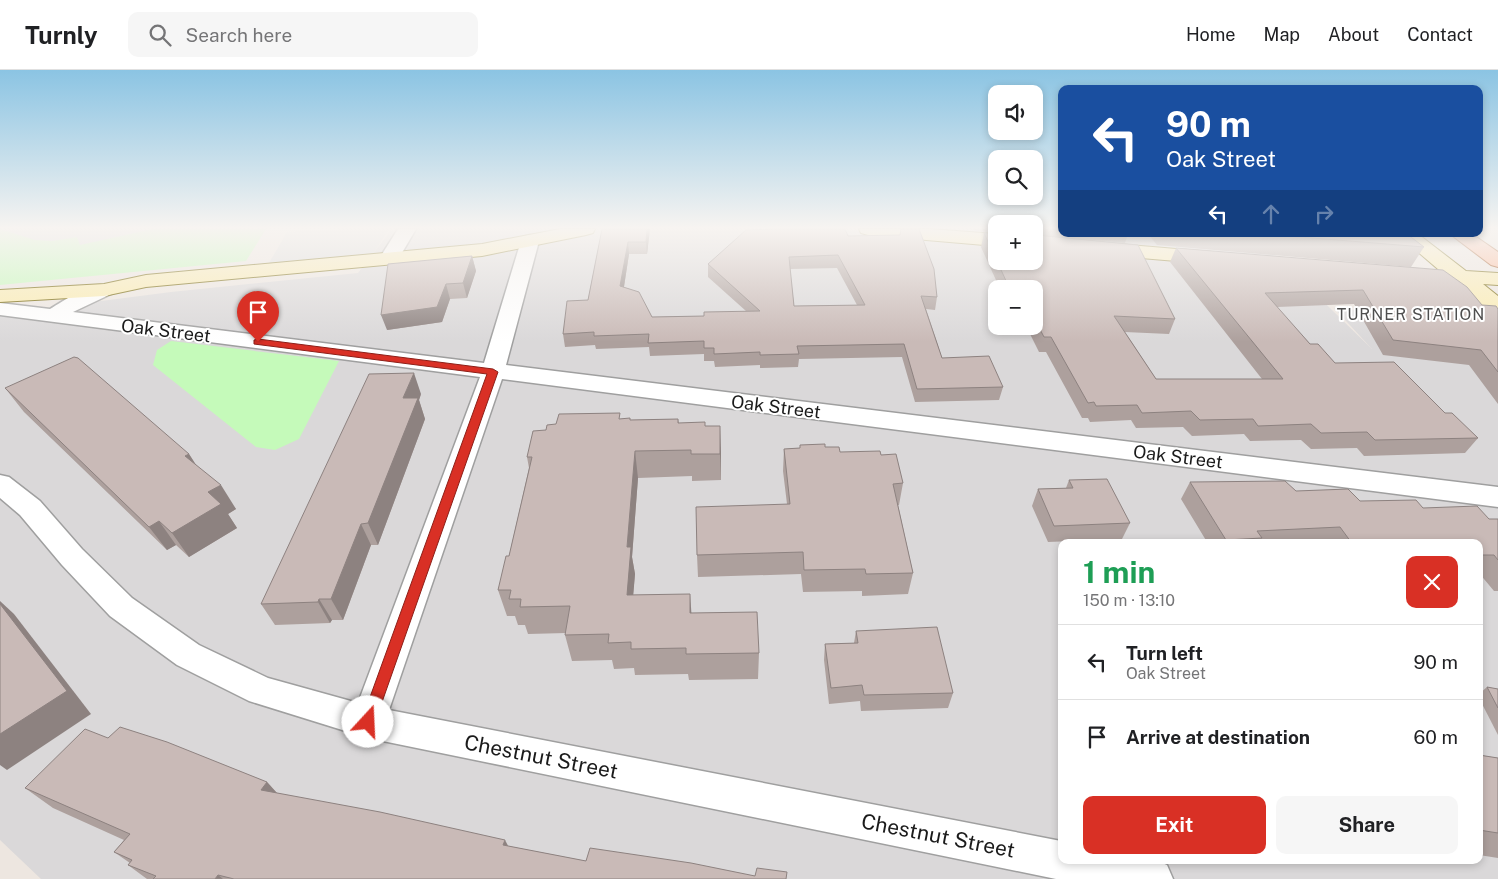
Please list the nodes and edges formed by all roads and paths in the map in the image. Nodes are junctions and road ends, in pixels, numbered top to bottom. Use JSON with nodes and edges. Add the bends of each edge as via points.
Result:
{"nodes":[{"id":1,"x":304,"y":267,"type":"edge"},
{"id":2,"x":523,"y":267,"type":"edge"},
{"id":3,"x":1447,"y":267,"type":"edge"},
{"id":4,"x":1395,"y":273,"type":"edge"},
{"id":5,"x":1462,"y":279,"type":"junction"},
{"id":6,"x":1498,"y":279,"type":"edge"},
{"id":7,"x":104,"y":290,"type":"junction"},
{"id":8,"x":0,"y":296,"type":"edge"},
{"id":9,"x":1498,"y":307,"type":"edge"},
{"id":10,"x":0,"y":309,"type":"edge"},
{"id":11,"x":54,"y":316,"type":"junction"},
{"id":12,"x":493,"y":372,"type":"junction"},
{"id":13,"x":0,"y":484,"type":"edge"},
{"id":14,"x":1498,"y":497,"type":"edge"},
{"id":15,"x":368,"y":722,"type":"junction"},
{"id":16,"x":1058,"y":860,"type":"edge"},
{"id":17,"x":1078,"y":864,"type":"edge"},
{"id":18,"x":1153,"y":879,"type":"edge"}],
"edges":[{"from":1,"to":7,"type":"street","via":[[146,281]]},
{"from":2,"to":12,"type":"street"},
{"from":3,"to":5,"type":"street"},
{"from":4,"to":5,"type":"street"},
{"from":5,"to":6,"type":"street"},
{"from":5,"to":9,"type":"street"},
{"from":7,"to":8,"type":"street"},
{"from":7,"to":11,"type":"street","via":[[72,303]]},
{"from":10,"to":11,"type":"street","name":"Oak Street"},
{"from":11,"to":12,"type":"street","name":"Oak Street"},
{"from":12,"to":14,"type":"street","name":"Oak Street"},
{"from":12,"to":15,"type":"street"},
{"from":13,"to":15,"type":"street","name":"Chestnut Street","via":[[30,508],[121,607],[188,654],[261,691]]},
{"from":15,"to":16,"type":"street","name":"Chestnut Street"},
{"from":17,"to":18,"type":"street","name":"Chestnut Street"}]}
